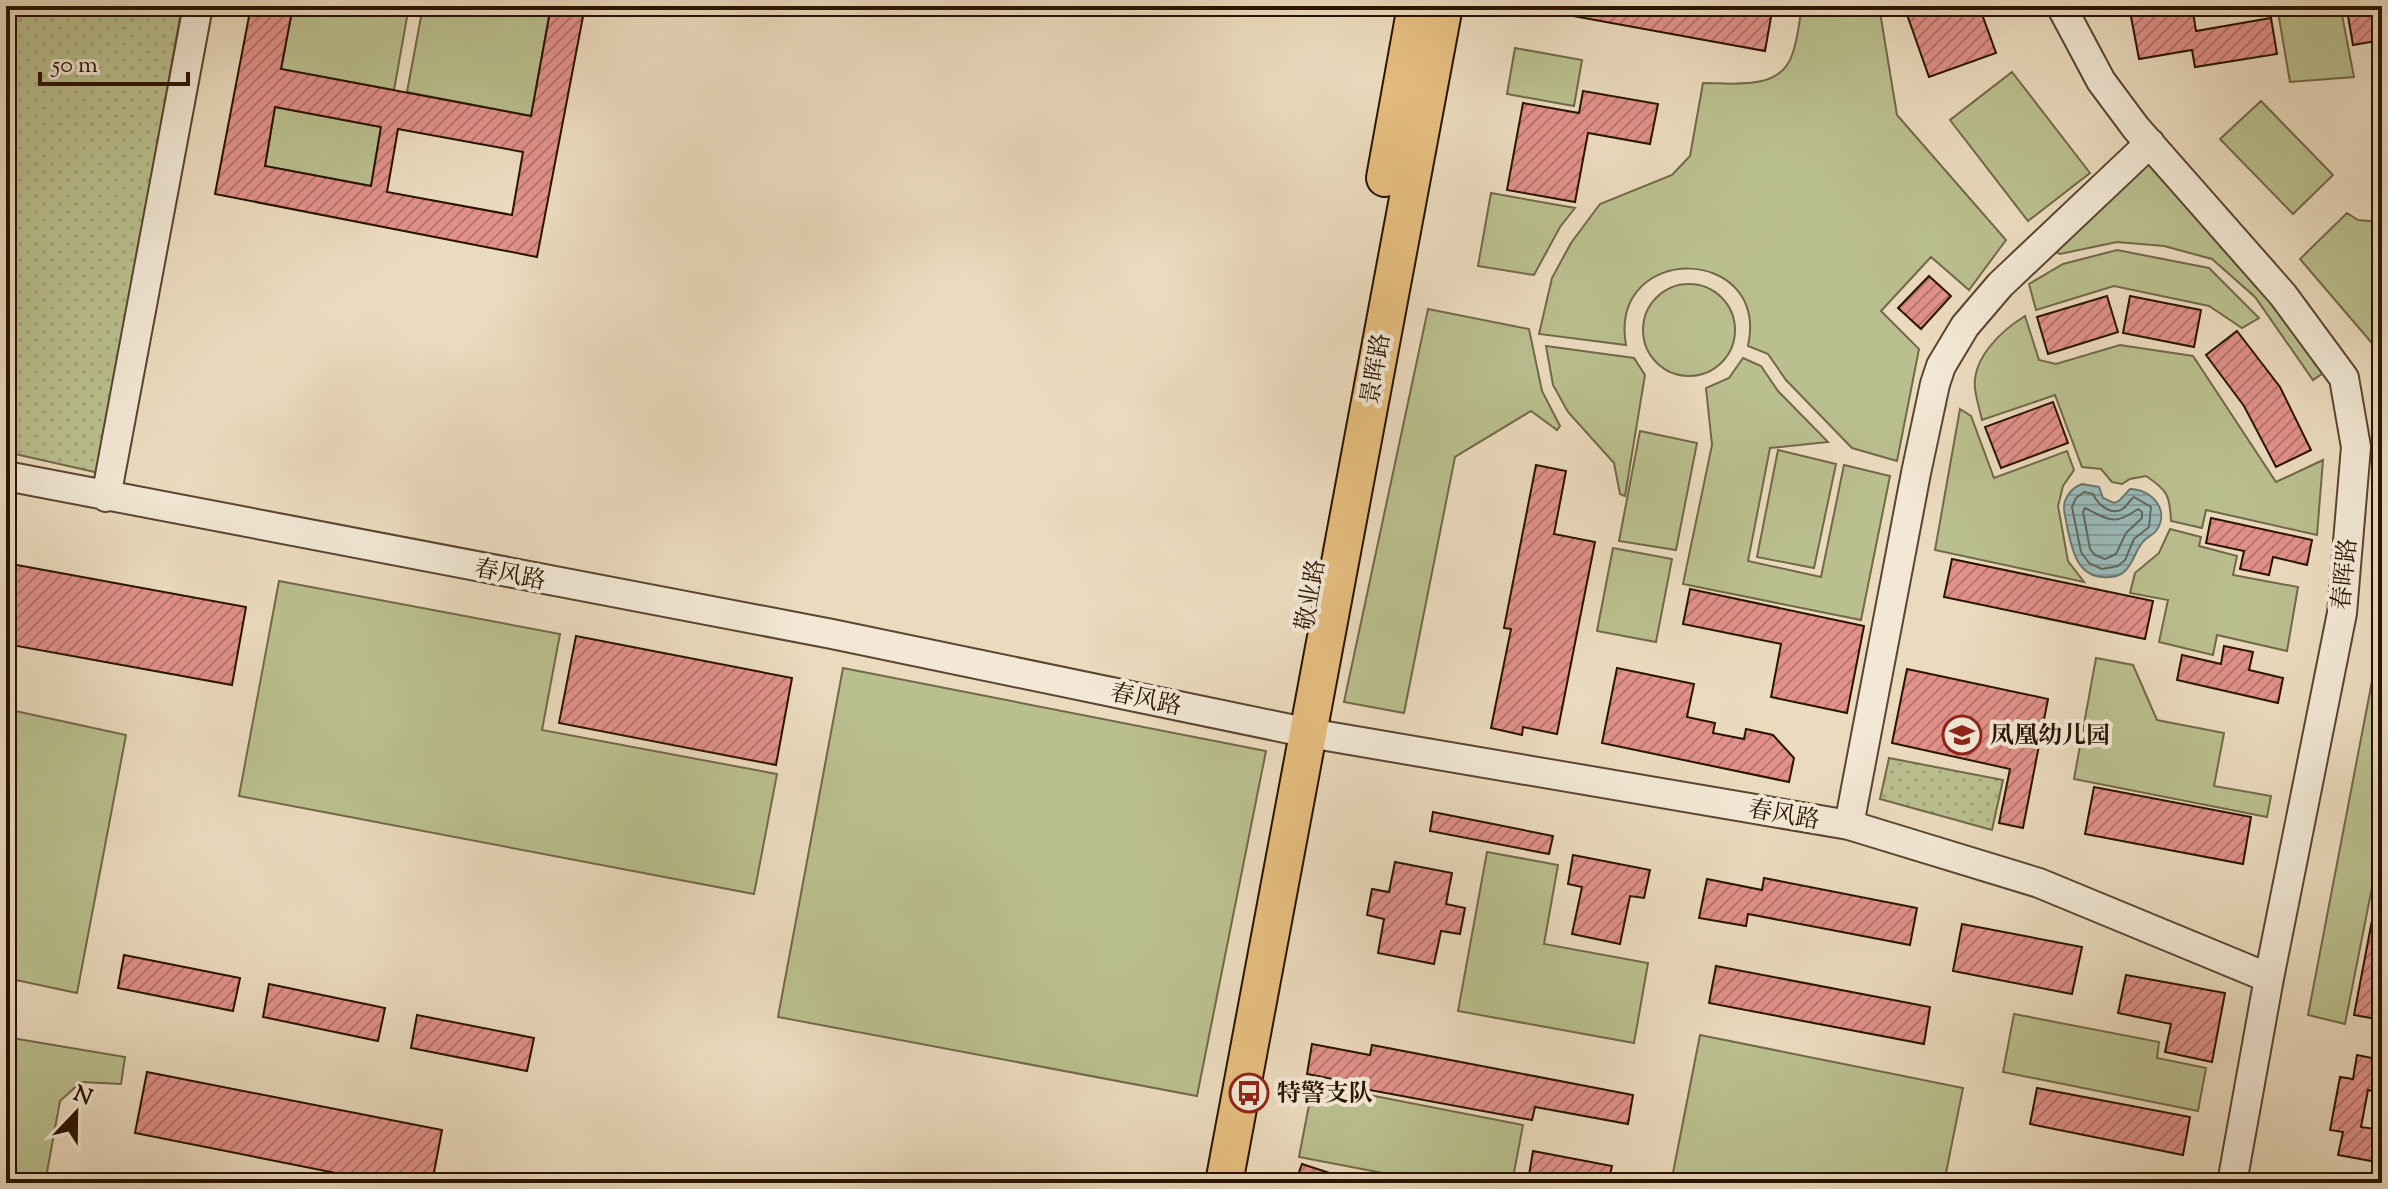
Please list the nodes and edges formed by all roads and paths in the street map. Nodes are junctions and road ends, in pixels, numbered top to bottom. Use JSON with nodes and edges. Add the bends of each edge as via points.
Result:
{"nodes":[{"id":1,"x":198,"y":6,"type":"edge"},
{"id":2,"x":1416,"y":6,"type":"edge"},
{"id":3,"x":1444,"y":6,"type":"edge"},
{"id":4,"x":2061,"y":6,"type":"edge"},
{"id":5,"x":2150,"y":143,"type":"junction"},
{"id":6,"x":6,"y":476,"type":"edge"},
{"id":7,"x":106,"y":497,"type":"junction"},
{"id":8,"x":1298,"y":731,"type":"junction"},
{"id":9,"x":1849,"y":825,"type":"junction"},
{"id":10,"x":2269,"y":978,"type":"junction"},
{"id":11,"x":1201,"y":1183,"type":"edge"},
{"id":12,"x":1224,"y":1183,"type":"edge"},
{"id":13,"x":2232,"y":1183,"type":"edge"}],
"edges":[{"from":1,"to":7,"type":"street"},
{"from":2,"to":8,"type":"main road","name":"敬业路"},
{"from":3,"to":8,"type":"main road","name":"景晖路"},
{"from":4,"to":5,"type":"street","name":"春晖路","via":[[2101,81]]},
{"from":5,"to":9,"type":"street","via":[[2000,285],[1965,326],[1941,366]]},
{"from":5,"to":10,"type":"street","name":"春晖路","via":[[2283,295],[2344,378],[2356,447],[2342,613]]},
{"from":6,"to":7,"type":"street","name":"春风路"},
{"from":7,"to":8,"type":"street","name":"春风路","via":[[832,634]]},
{"from":8,"to":9,"type":"street","name":"春风路"},
{"from":8,"to":11,"type":"main road","name":"敬业路"},
{"from":8,"to":12,"type":"main road","name":"敬业路"},
{"from":9,"to":10,"type":"street","name":"春风路","via":[[2039,883]]},
{"from":10,"to":13,"type":"street","name":"春晖路"}]}
